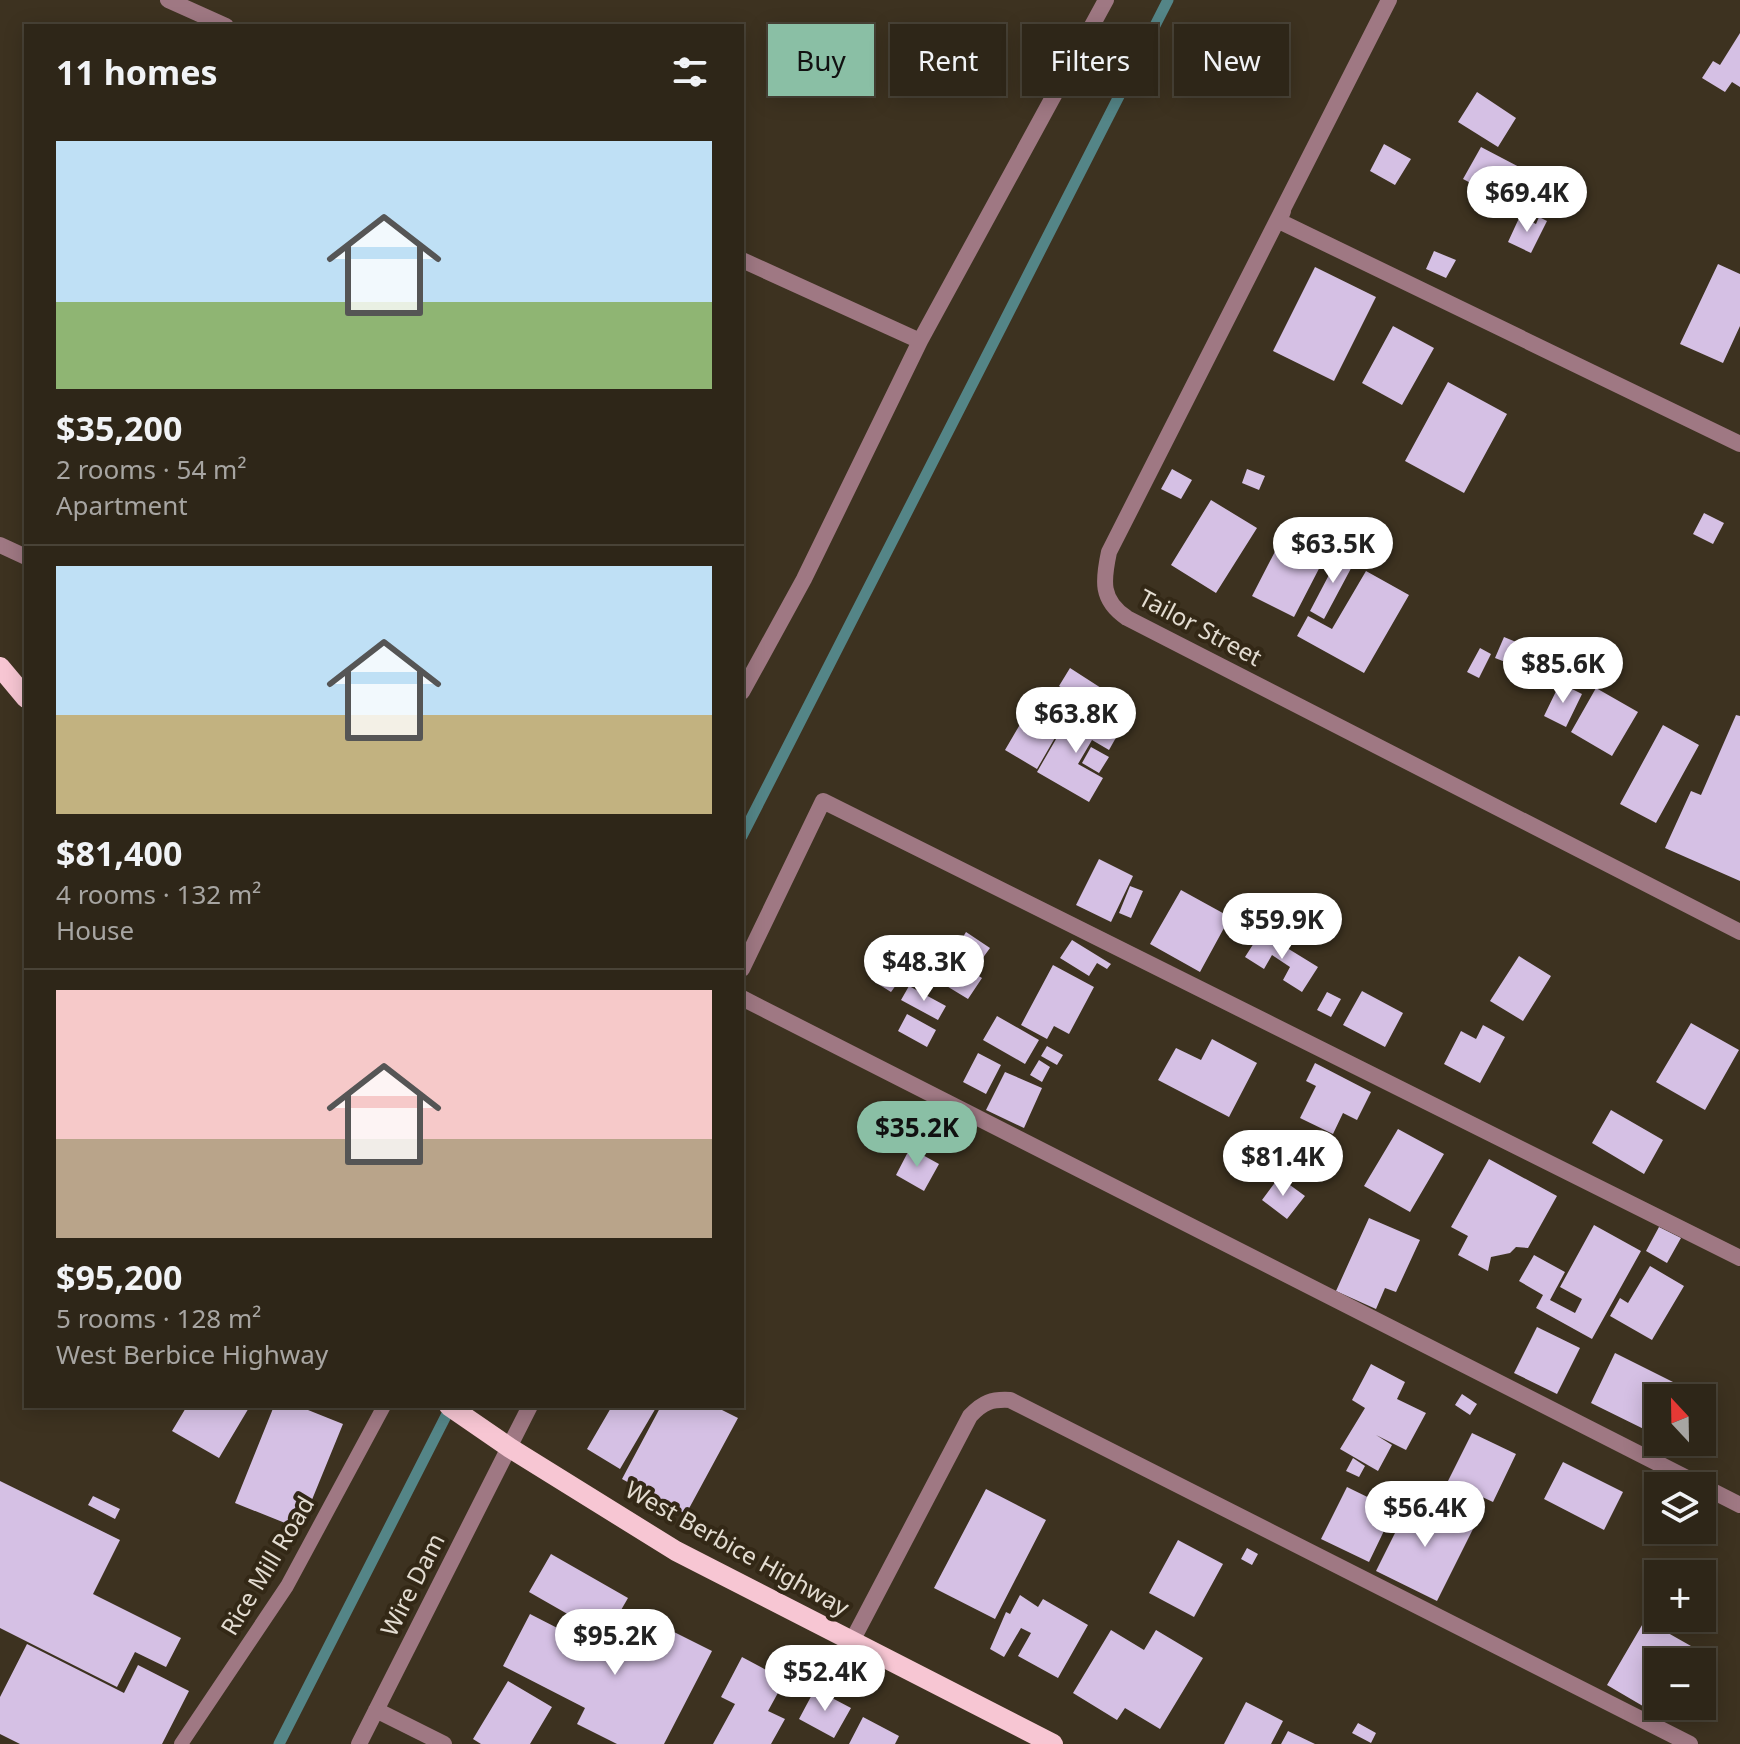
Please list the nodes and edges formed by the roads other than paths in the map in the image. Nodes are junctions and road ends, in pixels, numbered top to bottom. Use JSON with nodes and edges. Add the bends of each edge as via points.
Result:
{"nodes":[{"id":1,"x":168,"y":0,"type":"edge"},
{"id":2,"x":1106,"y":0,"type":"edge"},
{"id":3,"x":1389,"y":0,"type":"edge"},
{"id":4,"x":222,"y":24,"type":"edge"},
{"id":5,"x":1290,"y":194,"type":"junction"},
{"id":6,"x":744,"y":261,"type":"edge"},
{"id":7,"x":920,"y":341,"type":"junction"},
{"id":8,"x":1740,"y":444,"type":"edge"},
{"id":9,"x":0,"y":545,"type":"edge"},
{"id":10,"x":24,"y":556,"type":"edge"},
{"id":11,"x":0,"y":667,"type":"edge"},
{"id":12,"x":744,"y":688,"type":"edge"},
{"id":13,"x":24,"y":696,"type":"edge"},
{"id":14,"x":1740,"y":932,"type":"edge"},
{"id":15,"x":744,"y":965,"type":"edge"},
{"id":16,"x":744,"y":999,"type":"edge"},
{"id":17,"x":1740,"y":1258,"type":"edge"},
{"id":18,"x":383,"y":1408,"type":"edge"},
{"id":19,"x":452,"y":1408,"type":"edge"},
{"id":20,"x":529,"y":1408,"type":"edge"},
{"id":21,"x":510,"y":1448,"type":"junction"},
{"id":22,"x":1740,"y":1505,"type":"edge"},
{"id":23,"x":852,"y":1641,"type":"junction"},
{"id":24,"x":376,"y":1710,"type":"junction"},
{"id":25,"x":181,"y":1744,"type":"edge"},
{"id":26,"x":359,"y":1744,"type":"edge"},
{"id":27,"x":444,"y":1744,"type":"edge"},
{"id":28,"x":1053,"y":1744,"type":"edge"},
{"id":29,"x":1690,"y":1744,"type":"edge"}],
"edges":[{"from":1,"to":4,"type":"street"},
{"from":2,"to":7,"type":"street"},
{"from":3,"to":5,"type":"street","name":"Tailor Street"},
{"from":5,"to":8,"type":"street","via":[[1279,221]]},
{"from":5,"to":14,"type":"street","name":"Tailor Street","via":[[1109,552],[1105,573],[1112,608]]},
{"from":6,"to":7,"type":"street"},
{"from":7,"to":12,"type":"street","via":[[804,579]]},
{"from":9,"to":10,"type":"street"},
{"from":11,"to":13,"type":"main road"},
{"from":15,"to":17,"type":"street","via":[[823,801]]},
{"from":16,"to":22,"type":"street"},
{"from":18,"to":25,"type":"lane","name":"Rice Mill Road","via":[[287,1586]]},
{"from":19,"to":21,"type":"main road","name":"West Berbice Highway"},
{"from":20,"to":21,"type":"street","name":"Wire Dam"},
{"from":21,"to":23,"type":"main road","name":"West Berbice Highway","via":[[676,1551]]},
{"from":21,"to":24,"type":"street","name":"Wire Dam"},
{"from":23,"to":28,"type":"main road","name":"West Berbice Highway"},
{"from":23,"to":29,"type":"street","via":[[970,1416],[993,1399],[1010,1400]]},
{"from":24,"to":26,"type":"street","name":"Wire Dam"},
{"from":24,"to":27,"type":"street"}]}
